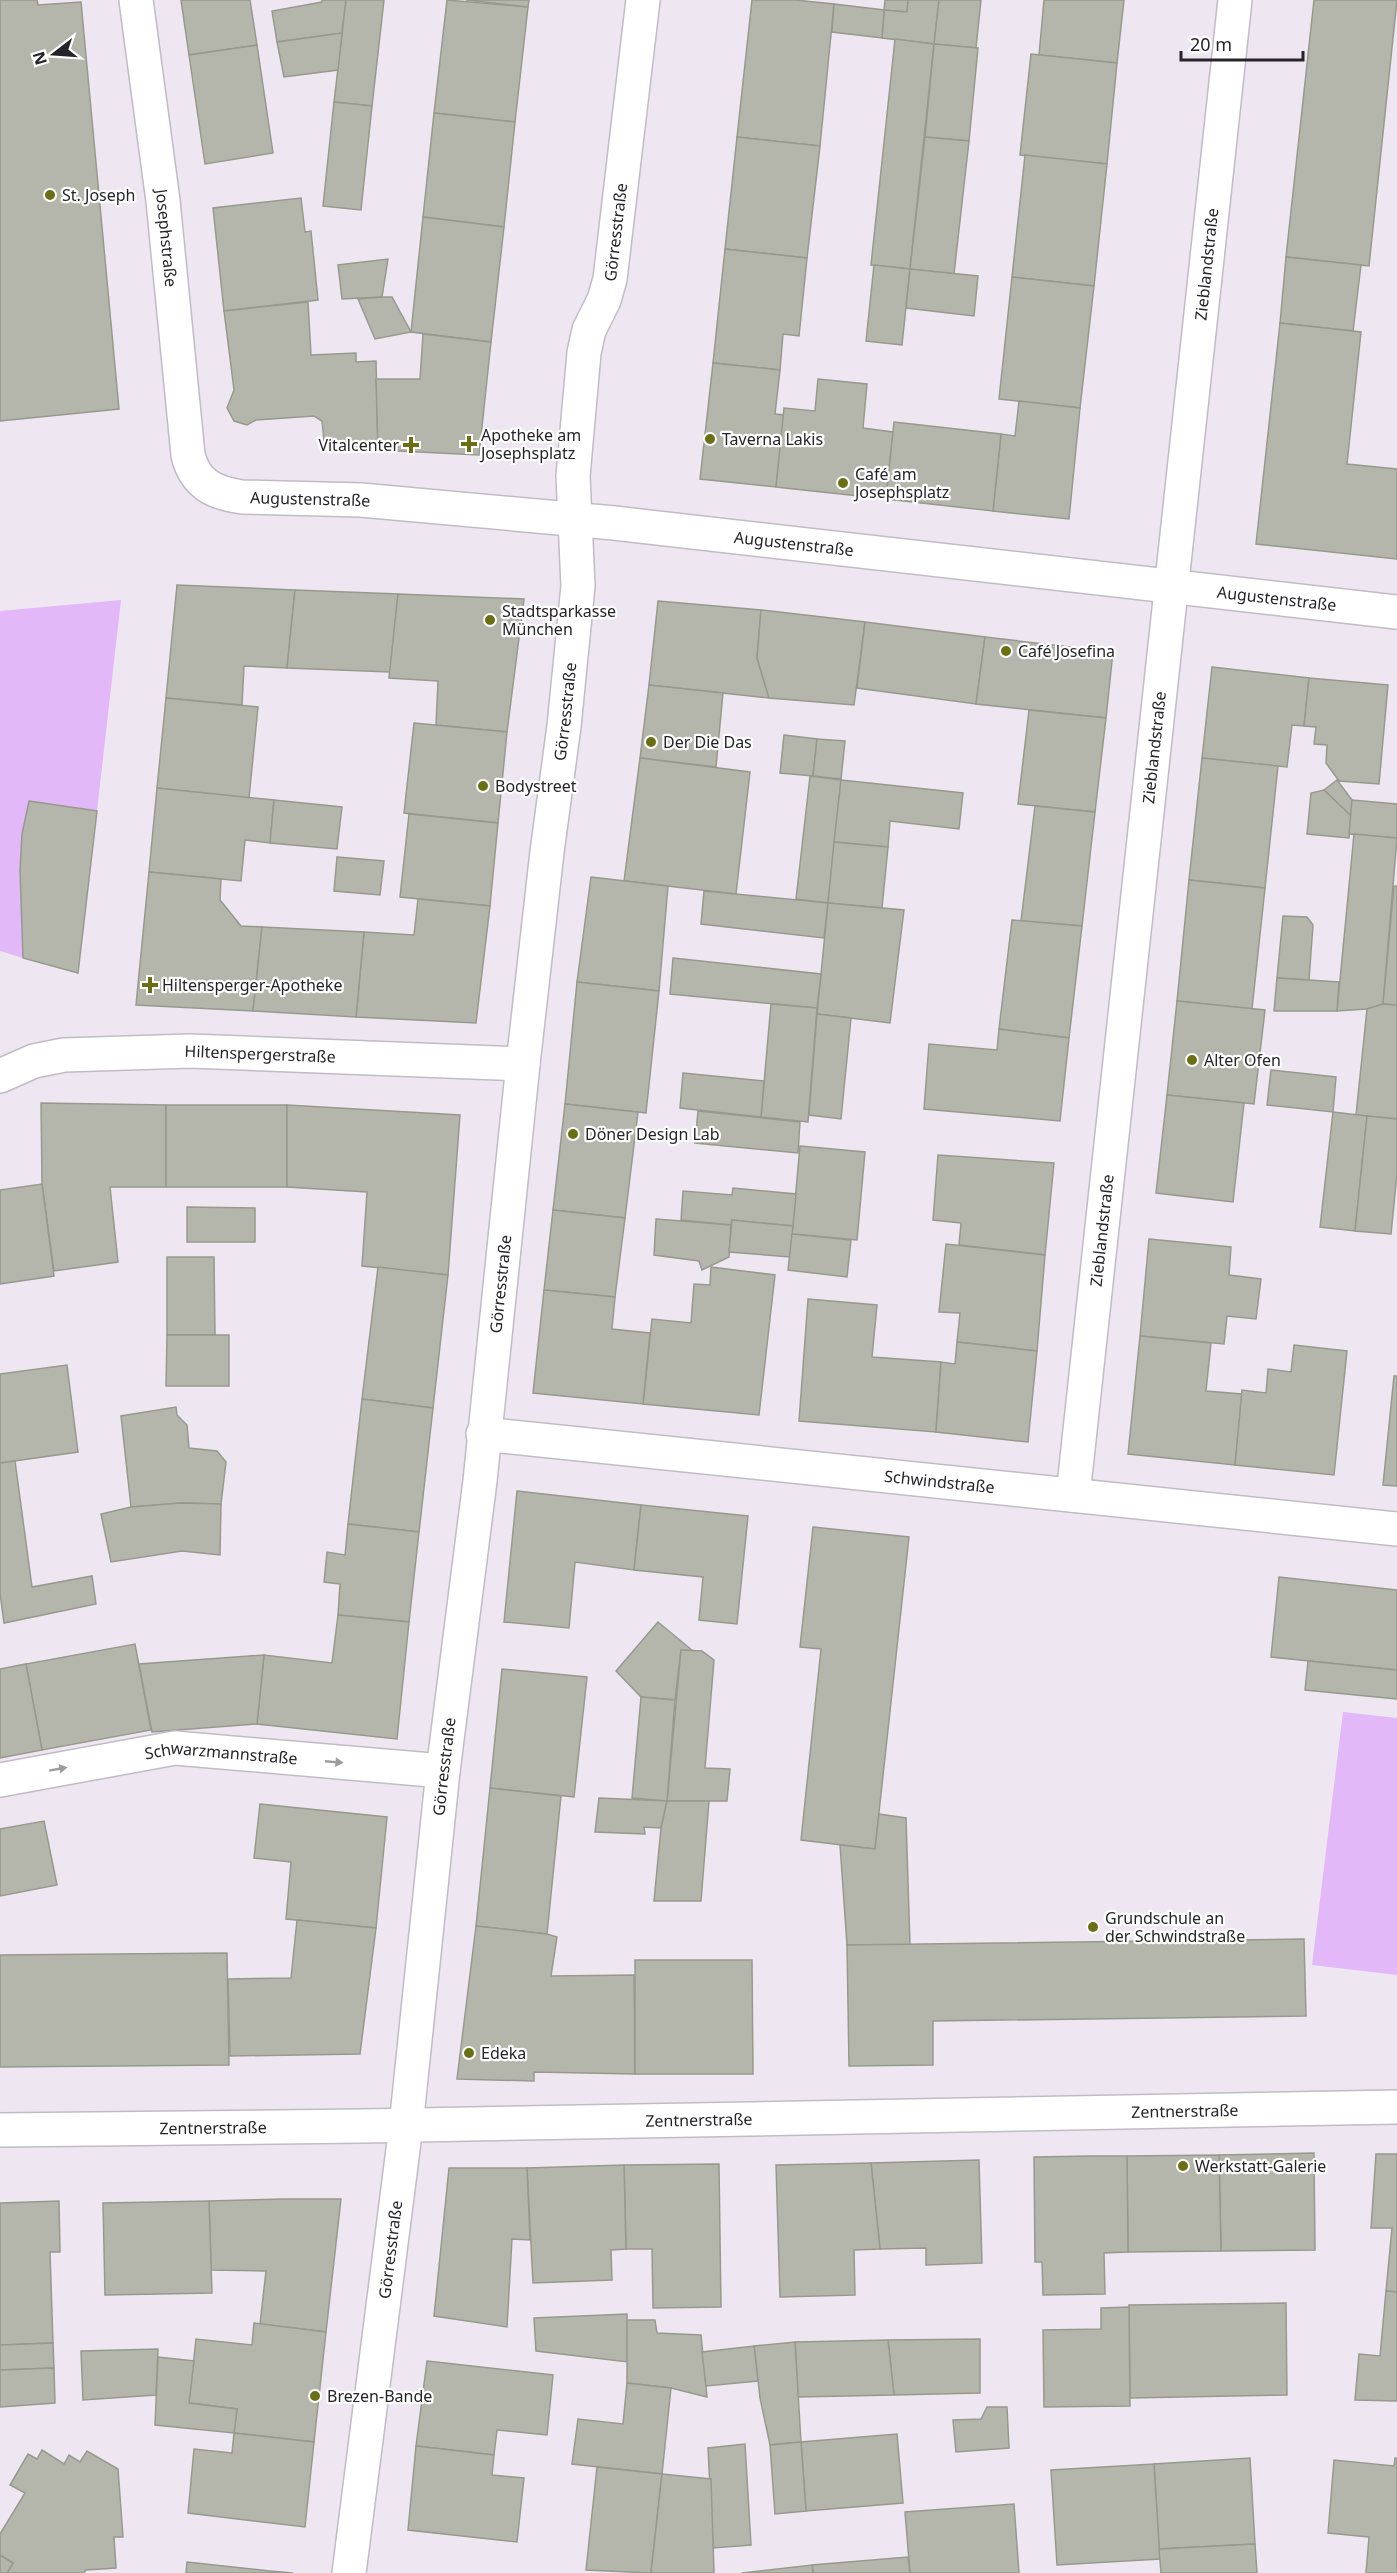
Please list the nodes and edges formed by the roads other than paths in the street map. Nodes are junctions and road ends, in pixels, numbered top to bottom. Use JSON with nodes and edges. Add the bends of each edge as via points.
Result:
{"nodes":[{"id":1,"x":136,"y":0,"type":"edge"},
{"id":2,"x":643,"y":0,"type":"edge"},
{"id":3,"x":1235,"y":0,"type":"edge"},
{"id":4,"x":195,"y":476,"type":"joint"},
{"id":5,"x":574,"y":519,"type":"junction"},
{"id":6,"x":1171,"y":587,"type":"junction"},
{"id":7,"x":1397,"y":612,"type":"edge"},
{"id":8,"x":523,"y":1064,"type":"junction"},
{"id":9,"x":0,"y":1076,"type":"edge"},
{"id":10,"x":483,"y":1434,"type":"junction"},
{"id":11,"x":1073,"y":1495,"type":"junction"},
{"id":12,"x":1397,"y":1529,"type":"edge"},
{"id":13,"x":443,"y":1771,"type":"junction"},
{"id":14,"x":0,"y":1779,"type":"edge"},
{"id":15,"x":1397,"y":2107,"type":"edge"},
{"id":16,"x":406,"y":2126,"type":"junction"},
{"id":17,"x":0,"y":2130,"type":"edge"},
{"id":18,"x":349,"y":2573,"type":"edge"}],
"edges":[{"from":1,"to":4,"type":"street","name":"Josephstraße","via":[[163,201],[188,455]]},
{"from":2,"to":5,"type":"street","name":"Görresstraße","via":[[610,279],[584,352],[573,476]]},
{"from":3,"to":6,"type":"street","name":"Zieblandstraße"},
{"from":4,"to":5,"type":"street","name":"Augustenstraße","via":[[207,487],[242,497],[361,500]]},
{"from":5,"to":6,"type":"street","name":"Augustenstraße"},
{"from":5,"to":8,"type":"street","name":"Görresstraße","via":[[578,585],[575,623]]},
{"from":6,"to":7,"type":"street","name":"Augustenstraße"},
{"from":6,"to":11,"type":"street","name":"Zieblandstraße"},
{"from":8,"to":9,"type":"street","name":"Hiltenspergerstraße","via":[[190,1051],[64,1055],[34,1061]]},
{"from":8,"to":10,"type":"street","name":"Görresstraße"},
{"from":10,"to":11,"type":"street","name":"Schwindstraße"},
{"from":10,"to":13,"type":"street","name":"Görresstraße"},
{"from":11,"to":12,"type":"street","name":"Schwindstraße"},
{"from":14,"to":13,"type":"street","name":"Schwarzmannstraße","one_way":true,"via":[[175,1748]]},
{"from":13,"to":16,"type":"street","name":"Görresstraße"},
{"from":15,"to":16,"type":"street","name":"Zentnerstraße"},
{"from":16,"to":17,"type":"street","name":"Zentnerstraße"},
{"from":16,"to":18,"type":"street","name":"Görresstraße"}]}
